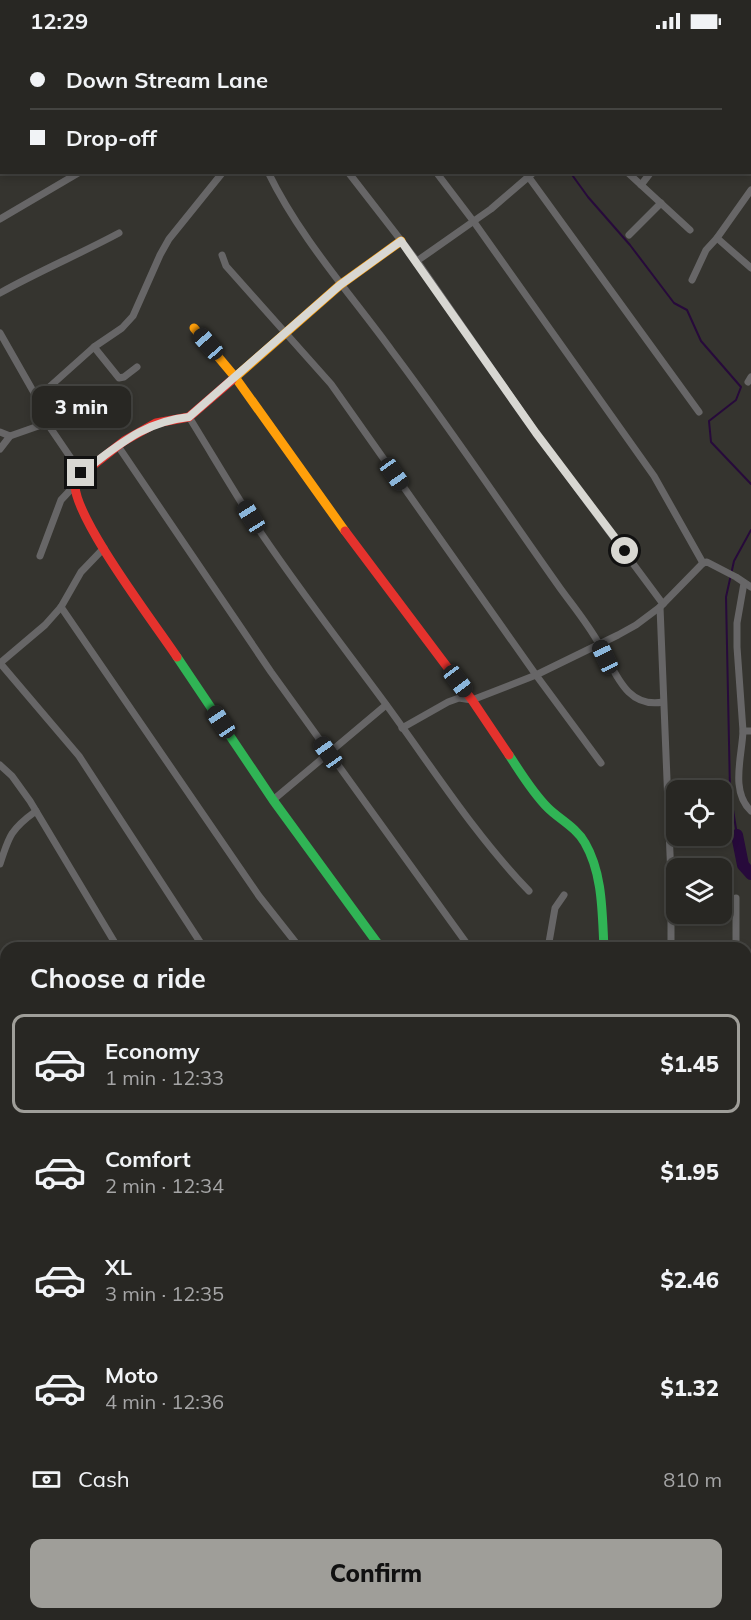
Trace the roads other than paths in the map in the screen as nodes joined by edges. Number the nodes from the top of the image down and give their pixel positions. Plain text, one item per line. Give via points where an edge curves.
1 (77, 174) edge
2 (221, 174) edge
3 (269, 174) edge
4 (350, 174) edge
5 (438, 174) edge
6 (529, 174) edge
7 (629, 174) edge
8 (649, 174) edge
9 (641, 185) junction
10 (751, 190) edge
11 (661, 204) junction
12 (0, 219) edge
13 (474, 222) junction
14 (690, 230) dead end
15 (119, 233) dead end
16 (629, 235) dead end
17 (717, 238) junction
18 (401, 241) junction
19 (222, 255) dead end
20 (417, 261) junction
21 (751, 268) edge
22 (692, 279) dead end
23 (340, 285) junction
24 (0, 293) edge
25 (194, 328) dead end
26 (285, 331) junction
27 (0, 333) edge
28 (94, 347) junction
29 (137, 368) dead end
30 (235, 377) junction
31 (37, 398) junction
32 (699, 412) dead end
33 (189, 417) junction
34 (47, 423) junction
35 (0, 432) edge
36 (10, 436) junction
37 (118, 446) junction
38 (0, 449) edge
39 (81, 473) junction
40 (75, 485) junction
41 (104, 548) junction
42 (40, 555) dead end
43 (703, 563) junction
44 (748, 585) edge
45 (662, 605) junction
46 (61, 607) junction
47 (600, 644) junction
48 (0, 663) edge
49 (536, 675) junction
50 (472, 700) junction
51 (663, 702) junction
52 (386, 705) junction
53 (402, 728) junction
54 (747, 731) edge
55 (328, 753) junction
56 (601, 763) dead end
57 (0, 765) edge
58 (273, 800) junction
59 (36, 811) junction
60 (751, 811) edge
61 (0, 864) edge
62 (529, 891) dead end
63 (564, 895) dead end
64 (736, 898) dead end
65 (113, 942) edge
66 (200, 942) edge
67 (295, 942) edge
68 (377, 942) edge
69 (466, 942) edge
70 (549, 942) edge
71 (604, 942) edge
72 (671, 942) edge
73 (736, 942) edge

1 - 12 street
2 - 28 street via 169,239 133,316 123,328
3 - 23 street via 281,200
4 - 18 street
5 - 13 street
6 - 13 street
6 - 32 street
7 - 9 street
8 - 9 street
9 - 11 street
10 - 17 street
11 - 14 street
11 - 16 street
13 - 20 street
13 - 43 street via 654,476
15 - 24 street
17 - 21 street
17 - 22 street via 706,250
18 - 20 street
18 - 23 street
19 - 26 street via 226,266
20 - 45 street
23 - 26 street
23 - 47 street via 408,373
25 - 30 street
26 - 30 street
26 - 49 street via 331,384
27 - 31 street
28 - 29 street via 119,378
28 - 31 street
30 - 33 street
30 - 50 street
31 - 34 street
33 - 37 street via 158,422
33 - 52 street via 257,526
34 - 36 street
34 - 39 street
35 - 36 street
36 - 38 street
37 - 39 street
37 - 55 street
39 - 40 street
40 - 41 street via 81,508
40 - 42 street via 61,500
41 - 46 street via 81,572
41 - 58 street
43 - 44 street
43 - 45 street
44 - 54 street via 737,623
45 - 47 street via 636,625
45 - 51 street
46 - 48 street via 34,637
46 - 67 street via 259,896
47 - 49 street
47 - 51 street via 621,683 634,697 643,703
48 - 66 street via 79,756
49 - 50 street
49 - 56 street
50 - 53 street via 459,698 448,702
50 - 71 street via 530,787 585,843 598,879
51 - 72 street
52 - 53 street
52 - 55 street
53 - 62 street via 499,860
54 - 60 street via 739,788 743,803
55 - 58 street
55 - 69 street
57 - 59 street
58 - 68 street
59 - 61 street via 12,831
59 - 65 street
63 - 70 street via 555,908
64 - 73 street

